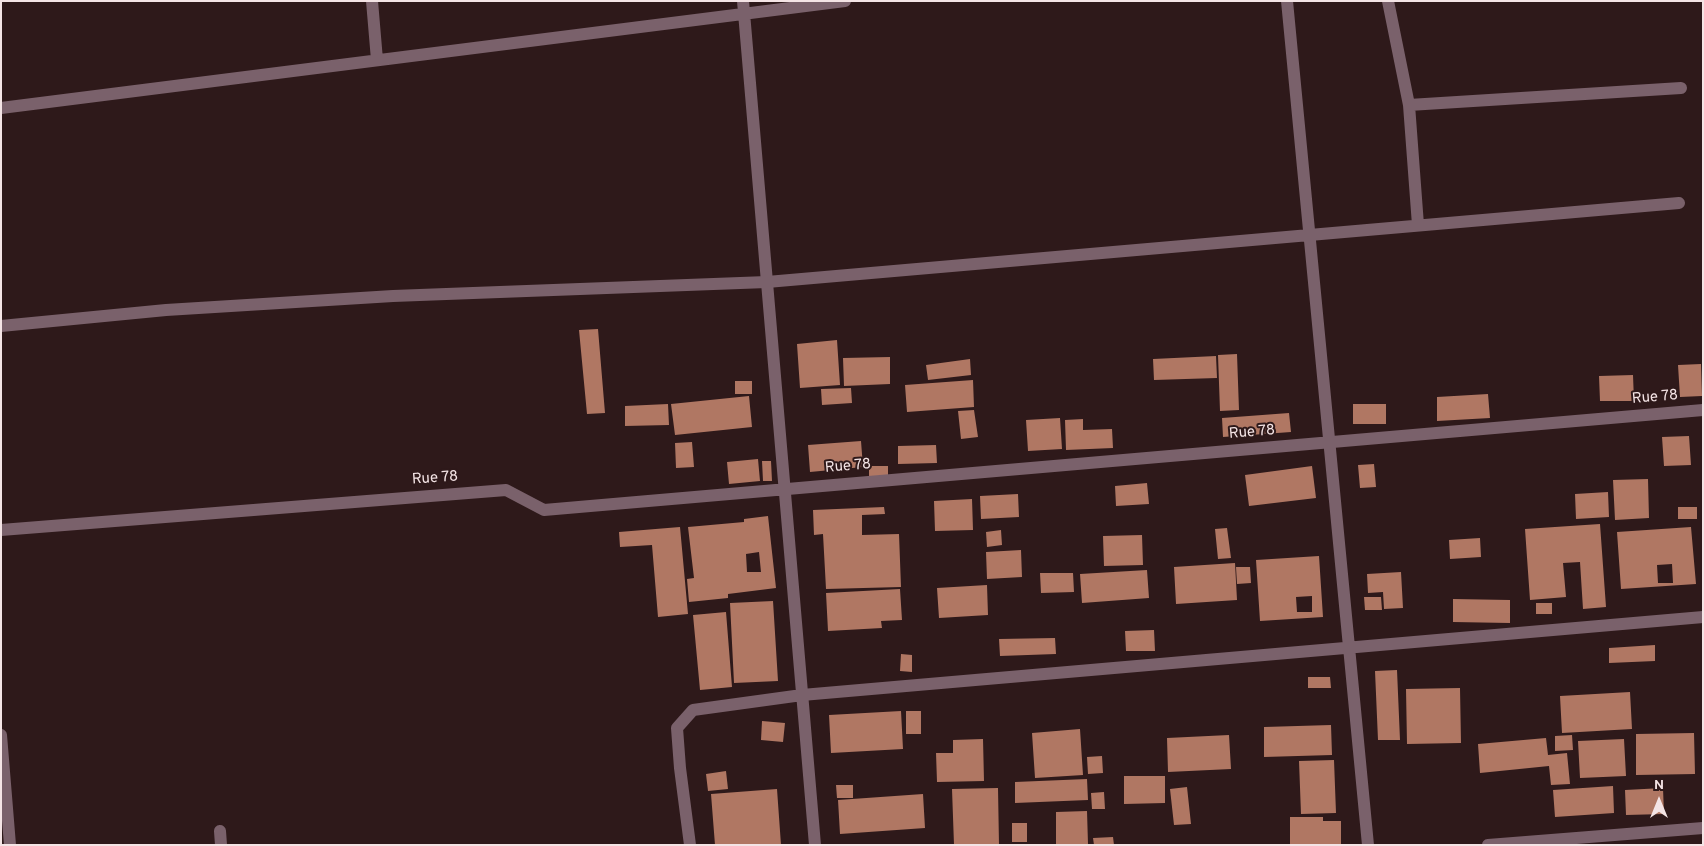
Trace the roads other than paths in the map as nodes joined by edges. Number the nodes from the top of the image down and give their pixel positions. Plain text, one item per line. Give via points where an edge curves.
1 (372, 1) edge
2 (845, 1) edge
3 (1287, 1) edge
4 (1388, 1) edge
5 (744, 8) edge
6 (376, 60) junction
7 (1680, 88) dead end
8 (1409, 105) junction
9 (1, 108) edge
10 (1679, 203) dead end
11 (1418, 225) junction
12 (1309, 235) junction
13 (767, 282) junction
14 (1, 326) edge
15 (1703, 410) edge
16 (1329, 442) junction
17 (785, 489) junction
18 (1, 530) edge
19 (1703, 617) edge
20 (1349, 648) junction
21 (802, 695) junction
22 (1, 735) edge
23 (1703, 828) edge
24 (220, 831) dead end
25 (10, 845) edge
26 (221, 845) edge
27 (690, 845) edge
28 (815, 845) edge
29 (1368, 845) edge
30 (1488, 845) edge

1 - 6 street
2 - 5 street
3 - 12 street
4 - 8 street
5 - 6 street
5 - 13 street
6 - 9 street
7 - 8 street
8 - 11 street
10 - 11 street
11 - 12 street
12 - 13 street
12 - 16 street
13 - 14 street via 393,296 166,310
13 - 17 street
15 - 16 street, Rue 78
16 - 17 street, Rue 78
16 - 20 street
17 - 18 street, Rue 78 via 544,510 506,490
17 - 21 street
19 - 20 street
20 - 21 street
20 - 29 street
21 - 27 street via 693,710 677,728
21 - 28 street
22 - 25 street
23 - 30 street
24 - 26 street

